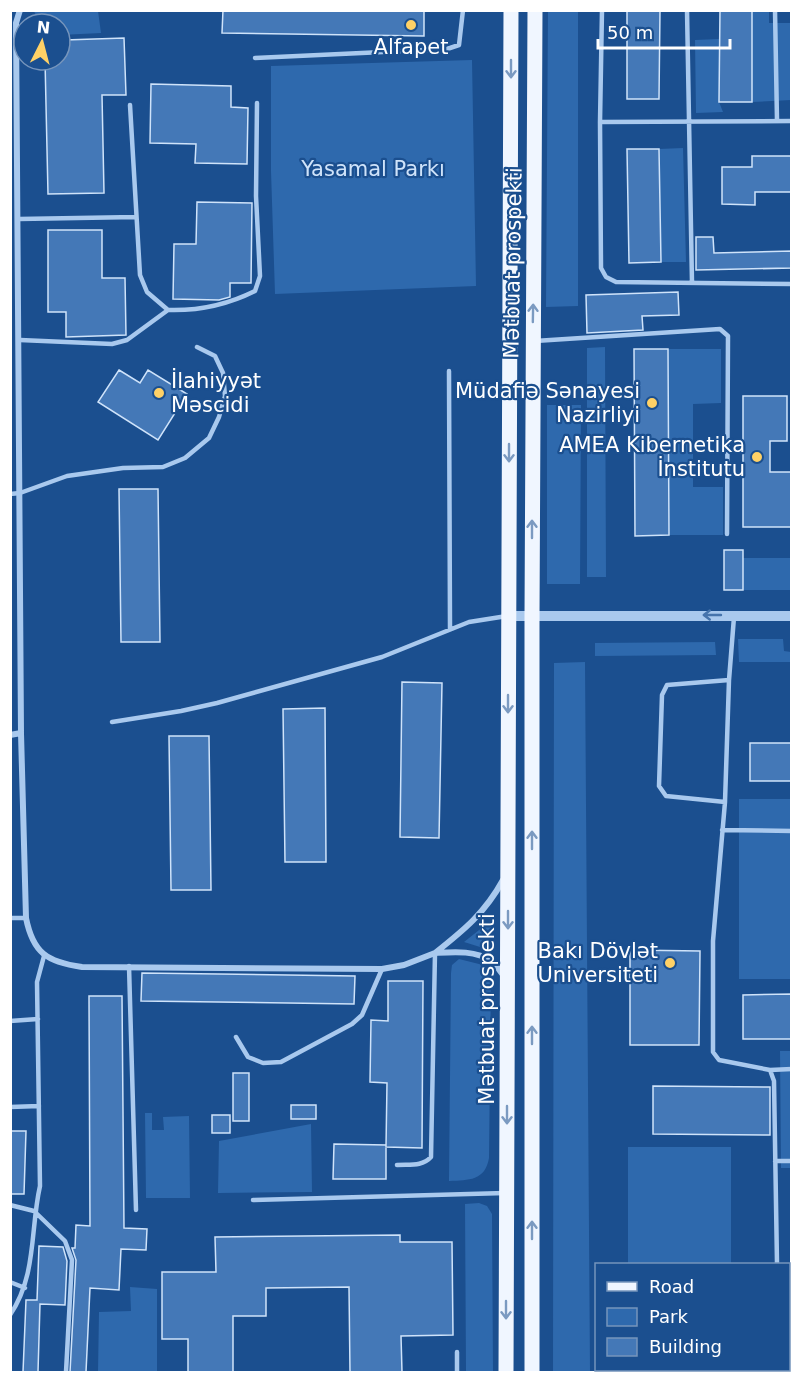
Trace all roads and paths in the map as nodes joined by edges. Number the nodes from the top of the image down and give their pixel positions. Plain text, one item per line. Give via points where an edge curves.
1 (463, 10) edge
2 (511, 10) edge
3 (535, 10) edge
4 (602, 10) edge
5 (687, 10) edge
6 (775, 10) edge
7 (255, 58) dead end
8 (15, 72) edge
9 (256, 103) dead end
10 (130, 105) dead end
11 (689, 121) junction
12 (777, 121) junction
13 (792, 121) edge
14 (600, 122) junction
15 (136, 217) junction
16 (19, 219) junction
17 (692, 283) junction
18 (792, 284) edge
19 (168, 310) junction
20 (20, 340) junction
21 (533, 342) junction
22 (197, 347) dead end
23 (449, 371) dead end
24 (20, 493) junction
25 (10, 494) edge
26 (727, 534) dead end
27 (734, 615) junction
28 (509, 616) junction
29 (532, 616) junction
30 (792, 616) edge
31 (450, 629) junction
32 (729, 680) junction
33 (112, 722) dead end
34 (21, 733) junction
35 (10, 735) edge
36 (724, 802) junction
37 (722, 830) junction
38 (792, 831) edge
39 (508, 871) junction
40 (10, 918) edge
41 (26, 918) junction
42 (435, 953) junction
43 (44, 956) junction
44 (129, 966) junction
45 (382, 969) junction
46 (508, 980) junction
47 (38, 1019) junction
48 (10, 1021) edge
49 (236, 1037) dead end
50 (792, 1069) edge
51 (770, 1070) junction
52 (39, 1106) junction
53 (10, 1107) edge
54 (775, 1161) junction
55 (792, 1161) edge
56 (397, 1165) dead end
57 (507, 1193) junction
58 (253, 1200) dead end
59 (10, 1204) edge
60 (136, 1210) dead end
61 (34, 1211) junction
62 (777, 1263) edge
63 (10, 1282) edge
64 (25, 1288) junction
65 (10, 1315) edge
66 (458, 1352) dead end
67 (66, 1372) edge
68 (457, 1372) edge
69 (506, 1372) edge
70 (532, 1372) edge

1 - 7 lane via 459,45 447,49
2 -> 28 main road, Mətbuat prospekti
21 -> 3 main road, Mətbuat prospekti
4 - 14 lane
5 - 11 lane
6 - 12 lane
8 - 16 street
9 - 19 lane via 260,276 255,291 236,301 194,311
10 - 15 lane
11 - 12 lane
11 - 14 lane
11 - 17 lane
12 - 13 lane
14 - 17 lane via 601,268 606,277 616,282
15 - 16 lane
15 - 19 lane via 140,275 147,292
16 - 20 street
17 - 18 lane
19 - 20 lane via 127,340 112,344
20 - 24 street
21 - 26 lane via 720,329 728,336
29 -> 21 main road, Mətbuat prospekti
22 - 24 lane via 215,356 223,373 225,396 209,438 185,458 162,467 67,476
23 - 31 lane
24 - 25 lane
24 - 34 street
27 -> 29 street
27 - 30 street
27 - 32 lane
28 - 29 street
28 - 31 lane via 489,617
28 -> 39 main road, Mətbuat prospekti
70 -> 29 main road, Mətbuat prospekti
31 - 33 lane via 382,657 181,711
32 - 36 lane
32 - 36 lane via 667,685 662,695 659,786 666,796
34 - 35 street
34 - 41 street
36 - 37 lane
37 - 38 lane
37 - 51 lane via 713,940 713,1052 719,1060
39 - 42 street via 485,909
39 -> 46 main road, Mətbuat prospekti
40 - 41 lane
41 - 43 street via 33,943
42 - 45 street
42 - 46 street via 480,956 492,962
42 - 56 lane via 431,1157 421,1164
43 - 44 street via 81,967
43 - 47 lane via 37,982
44 - 45 street
44 - 60 lane
45 - 49 lane via 362,1015 281,1062 263,1063 248,1057
46 -> 57 main road, Mətbuat prospekti
47 - 48 lane
47 - 52 lane
50 - 51 lane
51 - 54 lane via 774,1081
52 - 53 lane
52 - 61 lane via 40,1186
54 - 55 lane
54 - 62 lane
57 - 58 lane
57 -> 69 main road, Mətbuat prospekti
59 - 61 lane
61 - 64 lane via 34,1245
61 - 67 lane via 65,1240 72,1260
63 - 64 lane
64 - 65 lane
66 - 68 lane

